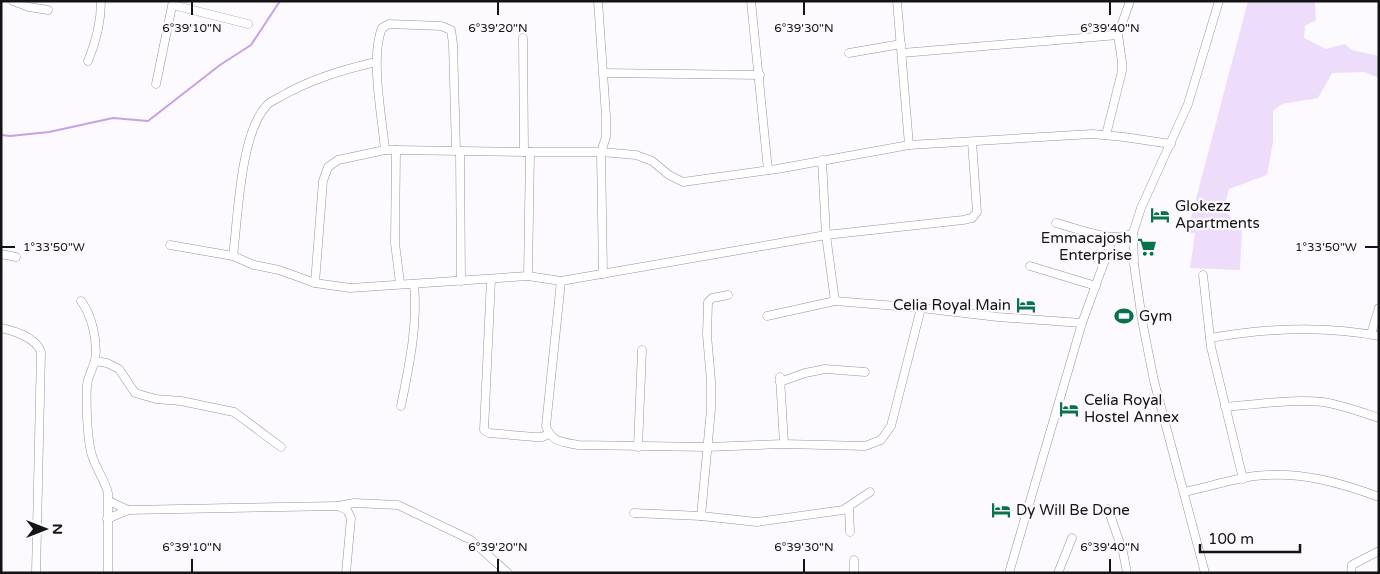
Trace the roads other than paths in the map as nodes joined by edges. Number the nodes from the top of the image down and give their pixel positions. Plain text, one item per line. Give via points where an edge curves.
1 (13, 1) edge
2 (101, 1) edge
3 (598, 1) edge
4 (751, 1) edge
5 (897, 1) edge
6 (1130, 1) edge
7 (1220, 1) edge
8 (173, 3) edge
9 (48, 10) dead end
10 (248, 24) dead end
11 (1118, 35) junction
12 (523, 38) dead end
13 (901, 44) junction
14 (849, 53) dead end
15 (902, 53) junction
16 (88, 61) dead end
17 (376, 62) junction
18 (604, 73) junction
19 (760, 75) junction
20 (156, 84) dead end
21 (1106, 135) junction
22 (972, 142) junction
23 (1171, 144) junction
24 (909, 145) junction
25 (385, 150) junction
26 (396, 150) junction
27 (458, 151) junction
28 (527, 152) junction
29 (601, 152) junction
30 (822, 160) junction
31 (768, 170) junction
32 (1056, 223) dead end
33 (1133, 233) junction
34 (826, 235) junction
35 (1113, 238) junction
36 (170, 245) dead end
37 (1, 254) edge
38 (233, 256) junction
39 (16, 257) dead end
40 (1030, 266) dead end
41 (603, 274) junction
42 (528, 276) junction
43 (1203, 276) dead end
44 (491, 279) junction
45 (461, 281) junction
46 (561, 281) junction
47 (315, 283) junction
48 (400, 283) junction
49 (414, 284) junction
50 (1096, 286) junction
51 (728, 295) dead end
52 (81, 301) dead end
53 (835, 301) junction
54 (921, 308) junction
55 (1379, 308) edge
56 (767, 316) dead end
57 (1082, 322) junction
58 (1, 328) edge
59 (1375, 335) edge
60 (1210, 338) junction
61 (642, 350) dead end
62 (94, 361) junction
63 (865, 372) dead end
64 (402, 406) dead end
65 (1225, 407) junction
66 (1379, 418) edge
67 (549, 434) junction
68 (784, 444) junction
69 (638, 447) junction
70 (708, 447) junction
71 (281, 448) dead end
72 (1243, 479) junction
73 (870, 492) dead end
74 (1184, 492) junction
75 (1379, 497) edge
76 (108, 501) junction
77 (338, 506) junction
78 (849, 508) junction
79 (1108, 509) dead end
80 (128, 510) junction
81 (634, 513) dead end
82 (701, 516) junction
83 (107, 519) junction
84 (850, 532) dead end
85 (1072, 538) dead end
86 (1379, 551) edge
87 (854, 560) dead end
88 (36, 573) edge
89 (108, 573) edge
90 (346, 573) edge
91 (508, 573) edge
92 (854, 573) edge
93 (1009, 573) edge
94 (1058, 573) edge
95 (1127, 573) edge
96 (1205, 573) edge
97 (1351, 573) edge

1 - 9 street
2 - 16 street via 96,44
3 - 18 street
4 - 19 street
5 - 13 street
6 - 11 street
7 - 23 street via 1188,104
8 - 10 street
8 - 20 street
11 - 15 street
11 - 21 street via 1122,72
12 - 28 street
13 - 14 street
13 - 15 street
15 - 24 street
17 - 25 street
17 - 27 street via 378,38 382,28 390,24 441,26 450,30
17 - 38 street via 355,66 292,90 267,105 249,140
18 - 19 street
18 - 29 street via 606,137
19 - 31 street
21 - 22 street
21 - 23 street
22 - 24 street
22 - 34 street via 976,212 972,218
23 - 33 street
24 - 30 street
25 - 26 street
25 - 47 street via 338,160 328,167
26 - 27 street
26 - 48 street via 395,243
27 - 28 street
27 - 45 street
28 - 29 street
28 - 42 street
29 - 31 street via 636,155 652,161 682,182
29 - 41 street
30 - 31 street
30 - 34 street
32 - 35 street
33 - 35 street
33 - 74 street via 1134,264 1154,381
34 - 41 street
34 - 53 street
35 - 50 street
36 - 38 street
37 - 39 street
38 - 47 street
40 - 50 street
41 - 46 street
42 - 44 street
42 - 46 street
43 - 60 street
44 - 45 street
44 - 67 street via 484,430 535,437
45 - 49 street
46 - 67 street via 546,426
47 - 48 street via 350,288
48 - 49 street
49 - 64 street via 416,306 412,351
50 - 57 street
51 - 70 street via 708,302 711,409
52 - 62 street via 91,320
53 - 54 street
53 - 56 street
54 - 57 street
54 - 68 street via 892,426 880,440 865,446
55 - 59 street
57 - 93 street
58 - 88 street via 36,343 41,352
59 - 60 street via 1297,328
60 - 65 street
61 - 69 street
62 - 71 street via 119,369 135,393 234,412
62 - 76 street via 87,384 90,448 96,468 106,484
63 - 68 street via 825,369 780,379
65 - 66 street via 1322,402
65 - 72 street
67 - 69 street via 557,440 578,445
68 - 70 street
69 - 70 street
70 - 82 street
72 - 74 street
72 - 75 street via 1314,477
73 - 78 street
74 - 96 street
76 - 80 street
76 - 83 street
77 - 80 street
77 - 90 street via 347,510 351,518
77 - 91 street via 354,502 398,505 471,540
78 - 82 street via 757,522
78 - 84 street
79 - 95 street
80 - 83 street
81 - 82 street
83 - 89 street
85 - 94 street
86 - 97 street via 1352,566
87 - 92 street

